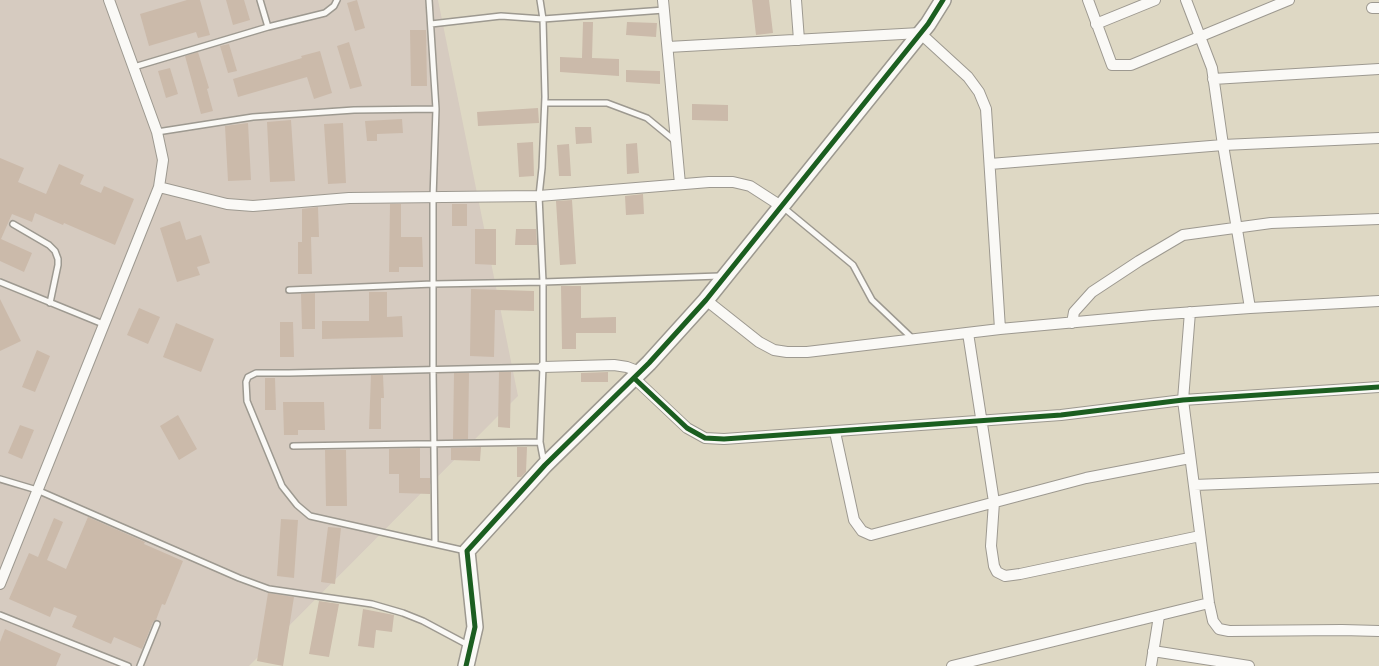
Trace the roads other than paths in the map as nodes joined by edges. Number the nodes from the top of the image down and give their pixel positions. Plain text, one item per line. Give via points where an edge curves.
1 (109, 0) edge
2 (260, 0) edge
3 (337, 0) edge
4 (429, 0) edge
5 (540, 0) edge
6 (796, 0) edge
7 (943, 0) edge
8 (1088, 0) edge
9 (1155, 0) edge
10 (1186, 0) edge
11 (1289, 0) edge
12 (1272, 3) edge
13 (664, 5) edge
14 (543, 19) junction
15 (431, 24) junction
16 (1096, 24) junction
17 (268, 27) junction
18 (920, 33) junction
19 (1200, 37) junction
20 (799, 40) junction
21 (668, 47) junction
22 (134, 67) junction
23 (1379, 69) edge
24 (1213, 79) junction
25 (544, 103) junction
26 (436, 109) junction
27 (157, 132) junction
28 (1379, 138) edge
29 (676, 141) junction
30 (1223, 146) junction
31 (990, 164) junction
32 (680, 184) junction
33 (159, 186) junction
34 (539, 196) junction
35 (433, 198) junction
36 (781, 206) junction
37 (1379, 219) edge
38 (13, 224) dead end
39 (1236, 228) junction
40 (725, 276) junction
41 (0, 282) edge
42 (543, 282) junction
43 (433, 284) junction
44 (289, 290) dead end
45 (706, 300) junction
46 (1379, 301) edge
47 (50, 302) junction
48 (1250, 308) junction
49 (1190, 312) junction
50 (1072, 323) junction
51 (103, 324) junction
52 (1000, 330) junction
53 (968, 333) junction
54 (913, 339) junction
55 (543, 367) junction
56 (432, 369) junction
57 (637, 375) junction
58 (1379, 387) edge
59 (1183, 400) junction
60 (982, 421) junction
61 (834, 432) junction
62 (434, 442) junction
63 (540, 442) junction
64 (293, 446) dead end
65 (1190, 458) junction
66 (545, 465) junction
67 (1379, 478) edge
68 (0, 479) edge
69 (1194, 485) junction
70 (37, 490) junction
71 (994, 502) junction
72 (1200, 536) junction
73 (435, 543) junction
74 (467, 551) junction
75 (0, 584) edge
76 (1209, 602) junction
77 (0, 615) edge
78 (1159, 616) junction
79 (157, 624) dead end
80 (1379, 631) edge
81 (470, 646) junction
82 (1153, 651) junction
83 (128, 666) edge
84 (140, 666) edge
85 (466, 666) edge
86 (952, 666) edge
87 (1151, 666) edge
88 (1250, 666) edge

1 - 22 street
2 - 17 lane
3 - 17 lane via 325,13
4 - 15 lane
5 - 14 lane
6 - 20 street
7 - 18 street
8 - 16 street
9 - 16 street
10 - 19 street
11 - 12 street
12 - 19 street
13 - 14 lane
13 - 21 street
14 - 15 lane via 501,16
14 - 25 lane
15 - 26 lane
16 - 19 street via 1112,65 1131,65
17 - 22 lane
18 - 20 street
18 - 31 street via 968,77 979,92 986,109
18 - 36 street
19 - 24 street
20 - 21 street
21 - 29 street
22 - 27 street
23 - 24 street
24 - 30 street
25 - 29 lane via 607,102 647,118
25 - 34 lane
26 - 27 lane via 253,116
26 - 35 lane
27 - 33 street via 163,160
28 - 30 street
29 - 32 street
30 - 31 street
30 - 39 street
31 - 52 street
32 - 34 street
32 - 36 street via 733,182 750,186
33 - 35 street via 227,204 253,206 349,198
33 - 51 street
34 - 35 street
34 - 42 lane
35 - 43 lane
36 - 40 street
36 - 54 lane via 853,265 872,300
37 - 39 street via 1271,223
38 - 47 lane via 55,251 58,265
39 - 48 street
39 - 50 street via 1183,235 1176,239 1092,292 1074,312
40 - 42 lane
40 - 45 street
41 - 47 lane
42 - 43 lane
42 - 55 lane
43 - 44 lane
43 - 56 lane
45 - 54 street via 774,350 807,352
45 - 57 street
46 - 48 street
47 - 51 lane
48 - 49 street
49 - 50 street
49 - 59 street
50 - 52 street
51 - 70 street
52 - 53 street
53 - 54 street
53 - 60 street
55 - 56 lane
55 - 57 street via 614,364 627,367
55 - 63 lane
56 - 62 lane
56 - 73 lane via 256,373 246,382 247,401 282,486 297,505 310,516
57 - 61 street via 687,428 705,438 724,440
57 - 66 street
58 - 59 street
59 - 60 street
59 - 65 street
60 - 61 street
60 - 71 street
61 - 71 street via 854,520 862,531 871,535
62 - 63 lane
62 - 64 lane
62 - 73 lane
63 - 66 lane
65 - 69 street
65 - 71 street via 1086,478
66 - 74 street
67 - 69 street
68 - 70 lane
69 - 72 street
70 - 75 street
70 - 81 lane via 269,589 372,604 423,621
71 - 72 street via 991,546 994,566 1005,576
72 - 76 street
73 - 74 lane
74 - 81 street via 475,627
76 - 78 street
76 - 80 street via 1213,621 1219,629 1229,631
77 - 83 lane
78 - 82 street
78 - 86 street
79 - 84 lane
81 - 85 street
82 - 87 street
82 - 88 street

